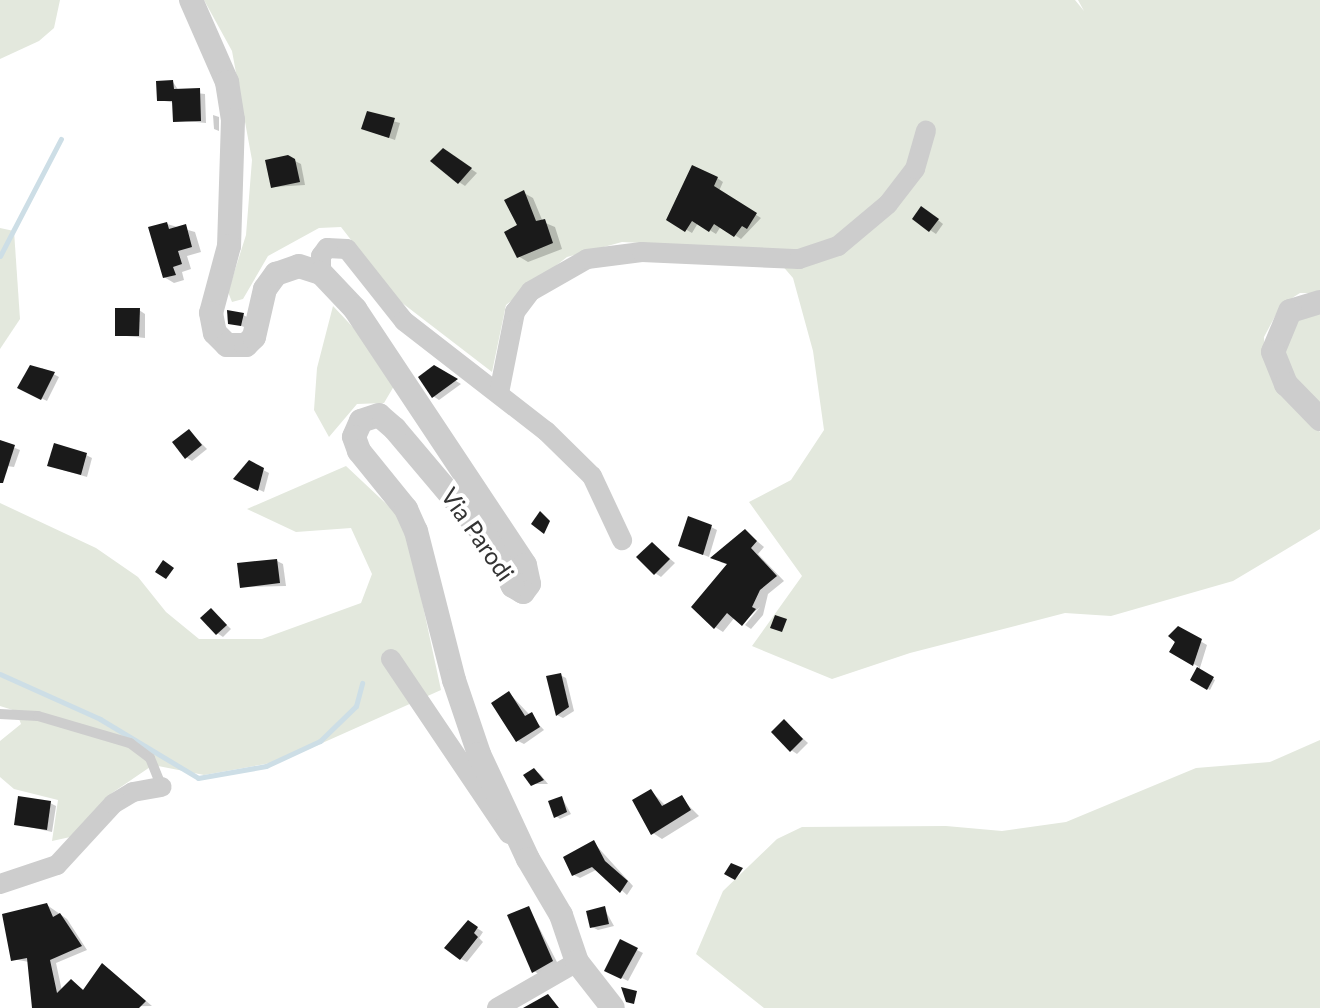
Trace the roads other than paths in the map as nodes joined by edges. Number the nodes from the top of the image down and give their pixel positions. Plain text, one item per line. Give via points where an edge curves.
1 (191, 0) edge
2 (926, 131) dead end
3 (321, 273) junction
4 (1320, 302) edge
5 (499, 393) junction
6 (1320, 419) edge
7 (622, 540) dead end
8 (391, 659) dead end
9 (0, 714) edge
10 (162, 787) joint
11 (528, 859) junction
12 (0, 884) edge
13 (577, 962) junction
14 (497, 1008) edge
15 (613, 1008) edge

1 - 3 street via 227,82 233,120 229,246 211,313 215,333 227,345 246,345 254,337 265,289 276,274 299,266
2 - 5 street via 915,169 888,204 838,246 799,259 642,252 587,259 531,291 515,312
3 - 5 street via 327,248 347,249 404,321
3 - 11 street, Via Parodi via 355,309 528,570 523,592 513,586 487,538 403,437 379,415 361,421 355,443 412,519 467,717
4 - 6 street via 1290,311 1273,352 1286,384
5 - 7 street via 592,476
8 - 11 street
9 - 10 lane via 38,716 130,743 150,758
10 - 12 street via 133,792 113,804 57,865
11 - 13 street, Via Parodi via 561,915
13 - 14 street
13 - 15 street, Via Parodi

